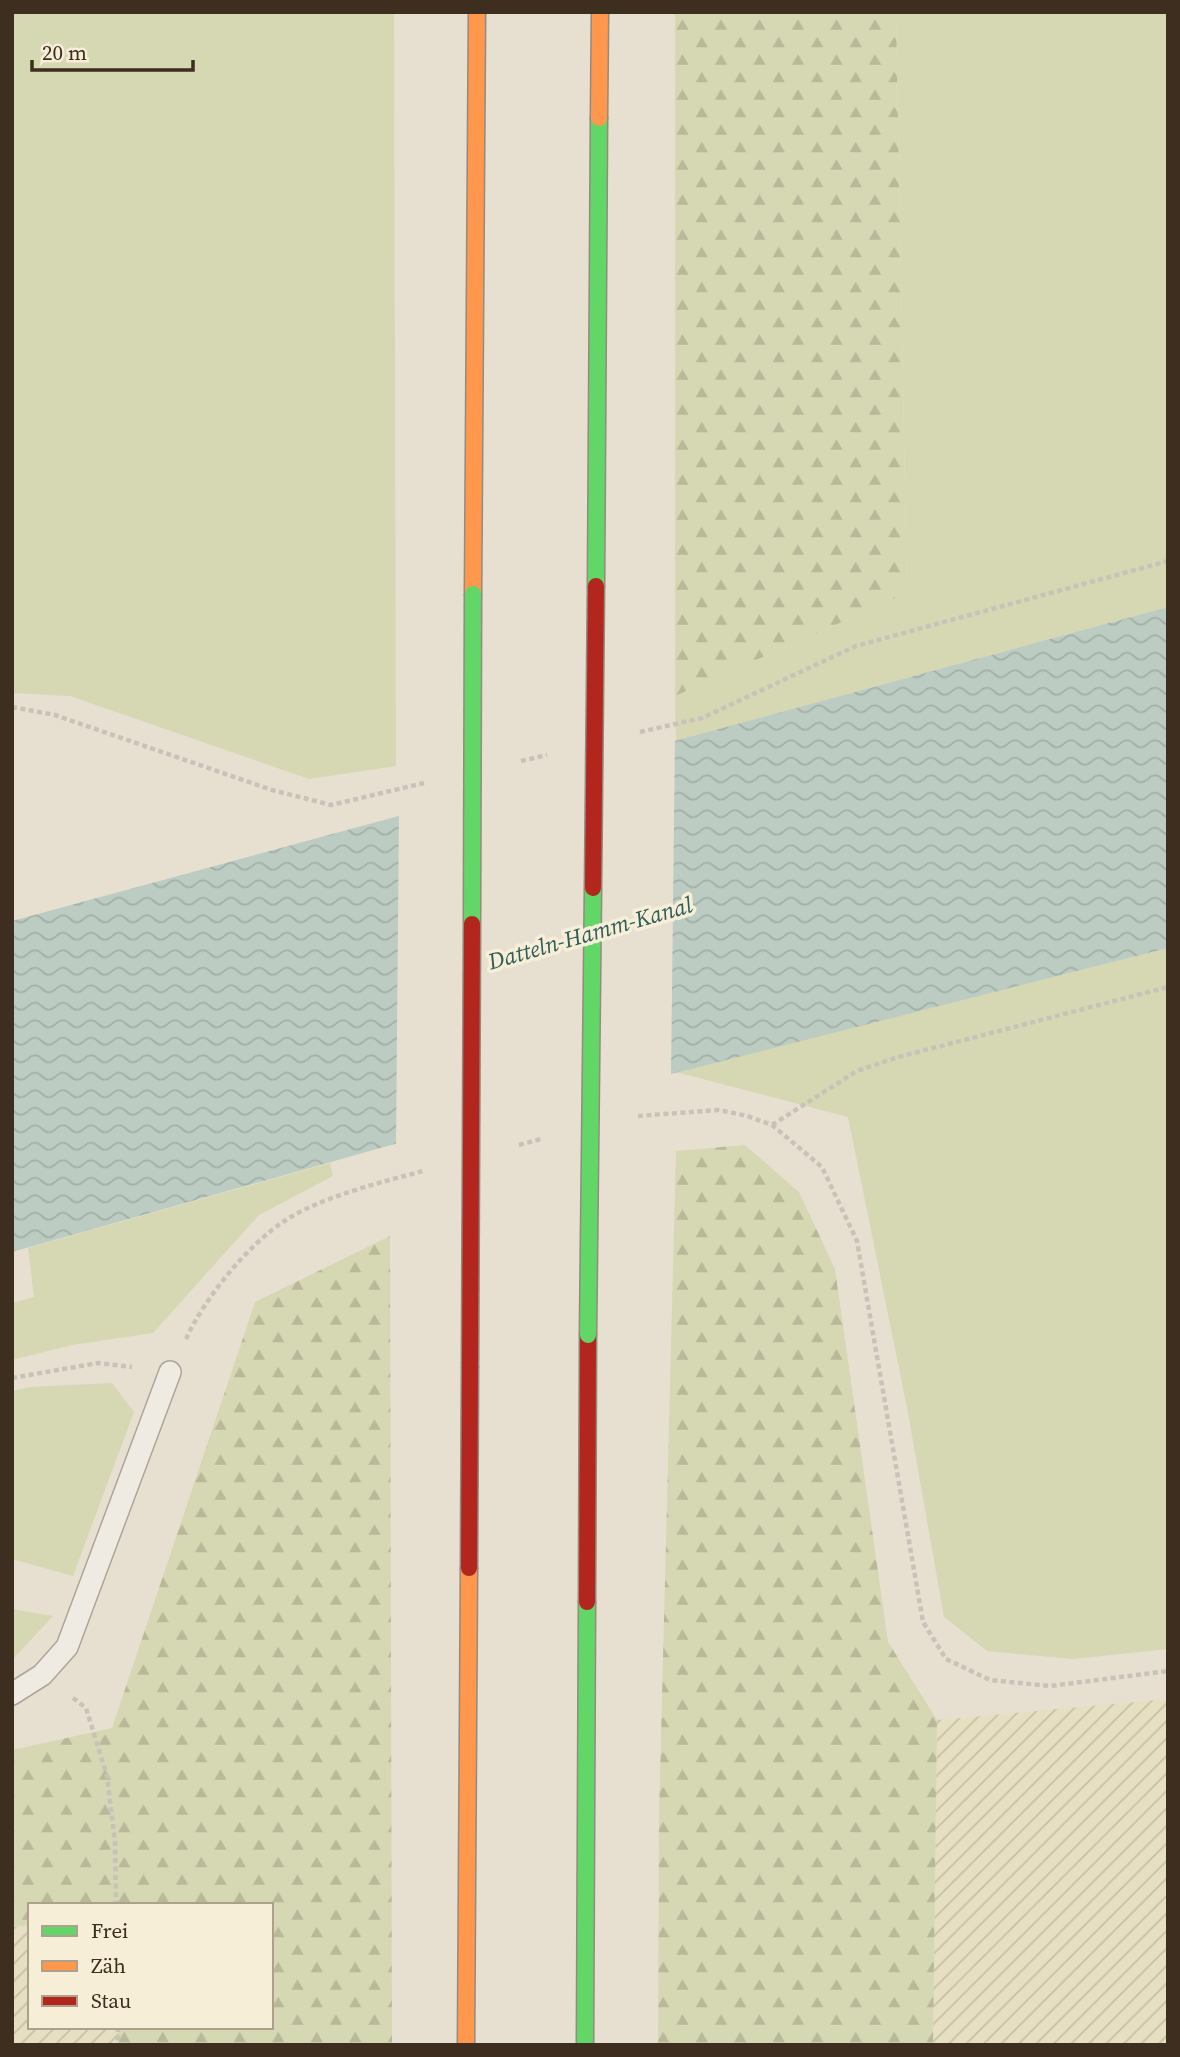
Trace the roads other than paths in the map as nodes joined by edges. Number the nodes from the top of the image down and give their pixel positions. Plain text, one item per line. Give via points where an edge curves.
1 (477, 12) edge
2 (600, 12) edge
3 (170, 1372) road end
4 (12, 1694) edge
5 (466, 2045) edge
6 (585, 2045) edge

1 - 5 highway, bridge
2 - 6 highway, bridge
3 - 4 lane via 67,1647 42,1675

